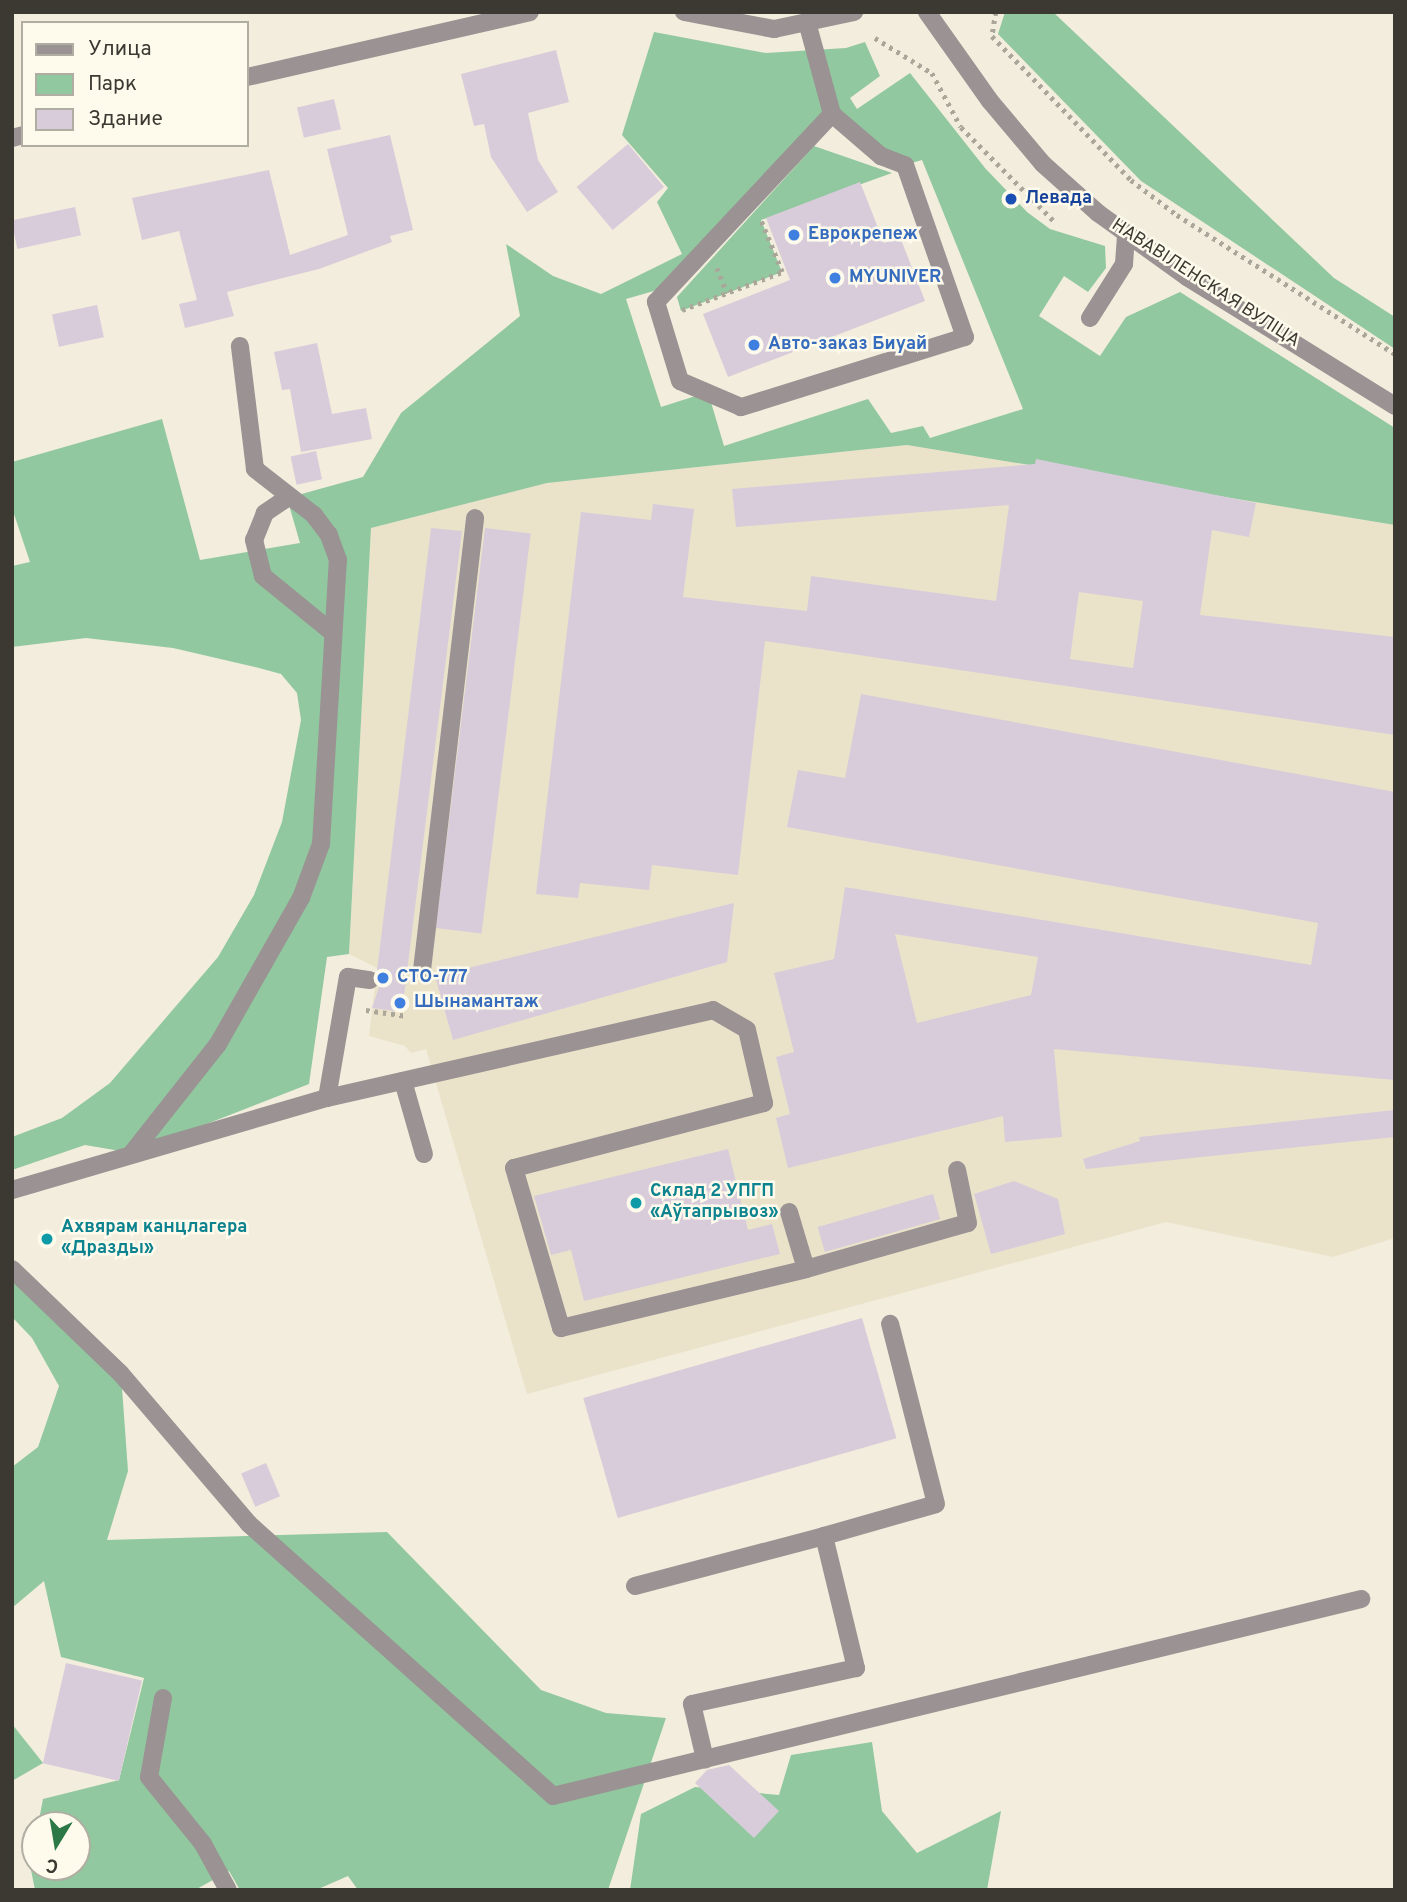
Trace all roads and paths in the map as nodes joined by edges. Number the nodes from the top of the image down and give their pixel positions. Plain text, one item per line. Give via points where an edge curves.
1 (530, 12) edge
2 (684, 12) edge
3 (854, 12) edge
4 (927, 12) edge
5 (996, 12) edge
6 (807, 22) junction
7 (875, 38) dead end
8 (248, 77) edge
9 (832, 114) junction
10 (756, 210) dead end
11 (1055, 222) dead end
12 (1126, 233) junction
13 (713, 257) dead end
14 (727, 293) junction
15 (679, 304) dead end
16 (681, 311) junction
17 (1090, 318) dead end
18 (685, 322) dead end
19 (240, 346) dead end
20 (1395, 354) edge
21 (1395, 406) edge
22 (287, 498) junction
23 (475, 518) dead end
24 (333, 633) junction
25 (422, 970) dead end
26 (370, 980) dead end
27 (342, 1007) junction
28 (407, 1016) dead end
29 (402, 1081) junction
30 (327, 1098) junction
31 (132, 1153) junction
32 (424, 1154) dead end
33 (957, 1170) dead end
34 (12, 1190) edge
35 (789, 1212) dead end
36 (12, 1269) edge
37 (806, 1269) junction
38 (890, 1324) dead end
39 (824, 1536) junction
40 (635, 1586) dead end
41 (1361, 1600) dead end
42 (163, 1698) dead end
43 (705, 1759) junction
44 (228, 1890) edge

1 - 8 street
2 - 6 street via 774,29
3 - 6 street
4 - 12 street, НАВАВІЛЕНСКАЯ ВУЛІЦА via 990,101 1043,164
5 - 20 path via 992,36 1131,180 1177,215
6 - 9 street
7 - 11 path via 932,73 961,127
9 - 9 street via 881,156 905,165 965,337 741,407 680,381 656,302
10 - 14 path via 782,272
12 - 17 street via 1124,264
12 - 21 street, НАВАВІЛЕНСКАЯ ВУЛІЦА via 1187,277
13 - 14 path
14 - 16 path
15 - 16 path
16 - 18 path
19 - 22 street via 255,469
22 - 24 street via 314,515 329,535 338,561
22 - 24 street via 265,513 254,540 263,576
23 - 25 street
24 - 31 street via 321,844 301,898 218,1044
26 - 27 street via 348,977
27 - 28 path
27 - 30 street
29 - 30 street
29 - 32 street
29 - 37 street via 713,1010 747,1030 764,1103 514,1168 561,1328
30 - 31 street
31 - 34 street
33 - 37 street via 968,1223
35 - 37 street
36 - 43 street via 121,1374 249,1524 553,1796
38 - 39 street via 936,1504
39 - 40 street
39 - 43 street via 856,1668 692,1704
41 - 43 street
42 - 44 street via 149,1777 203,1844

